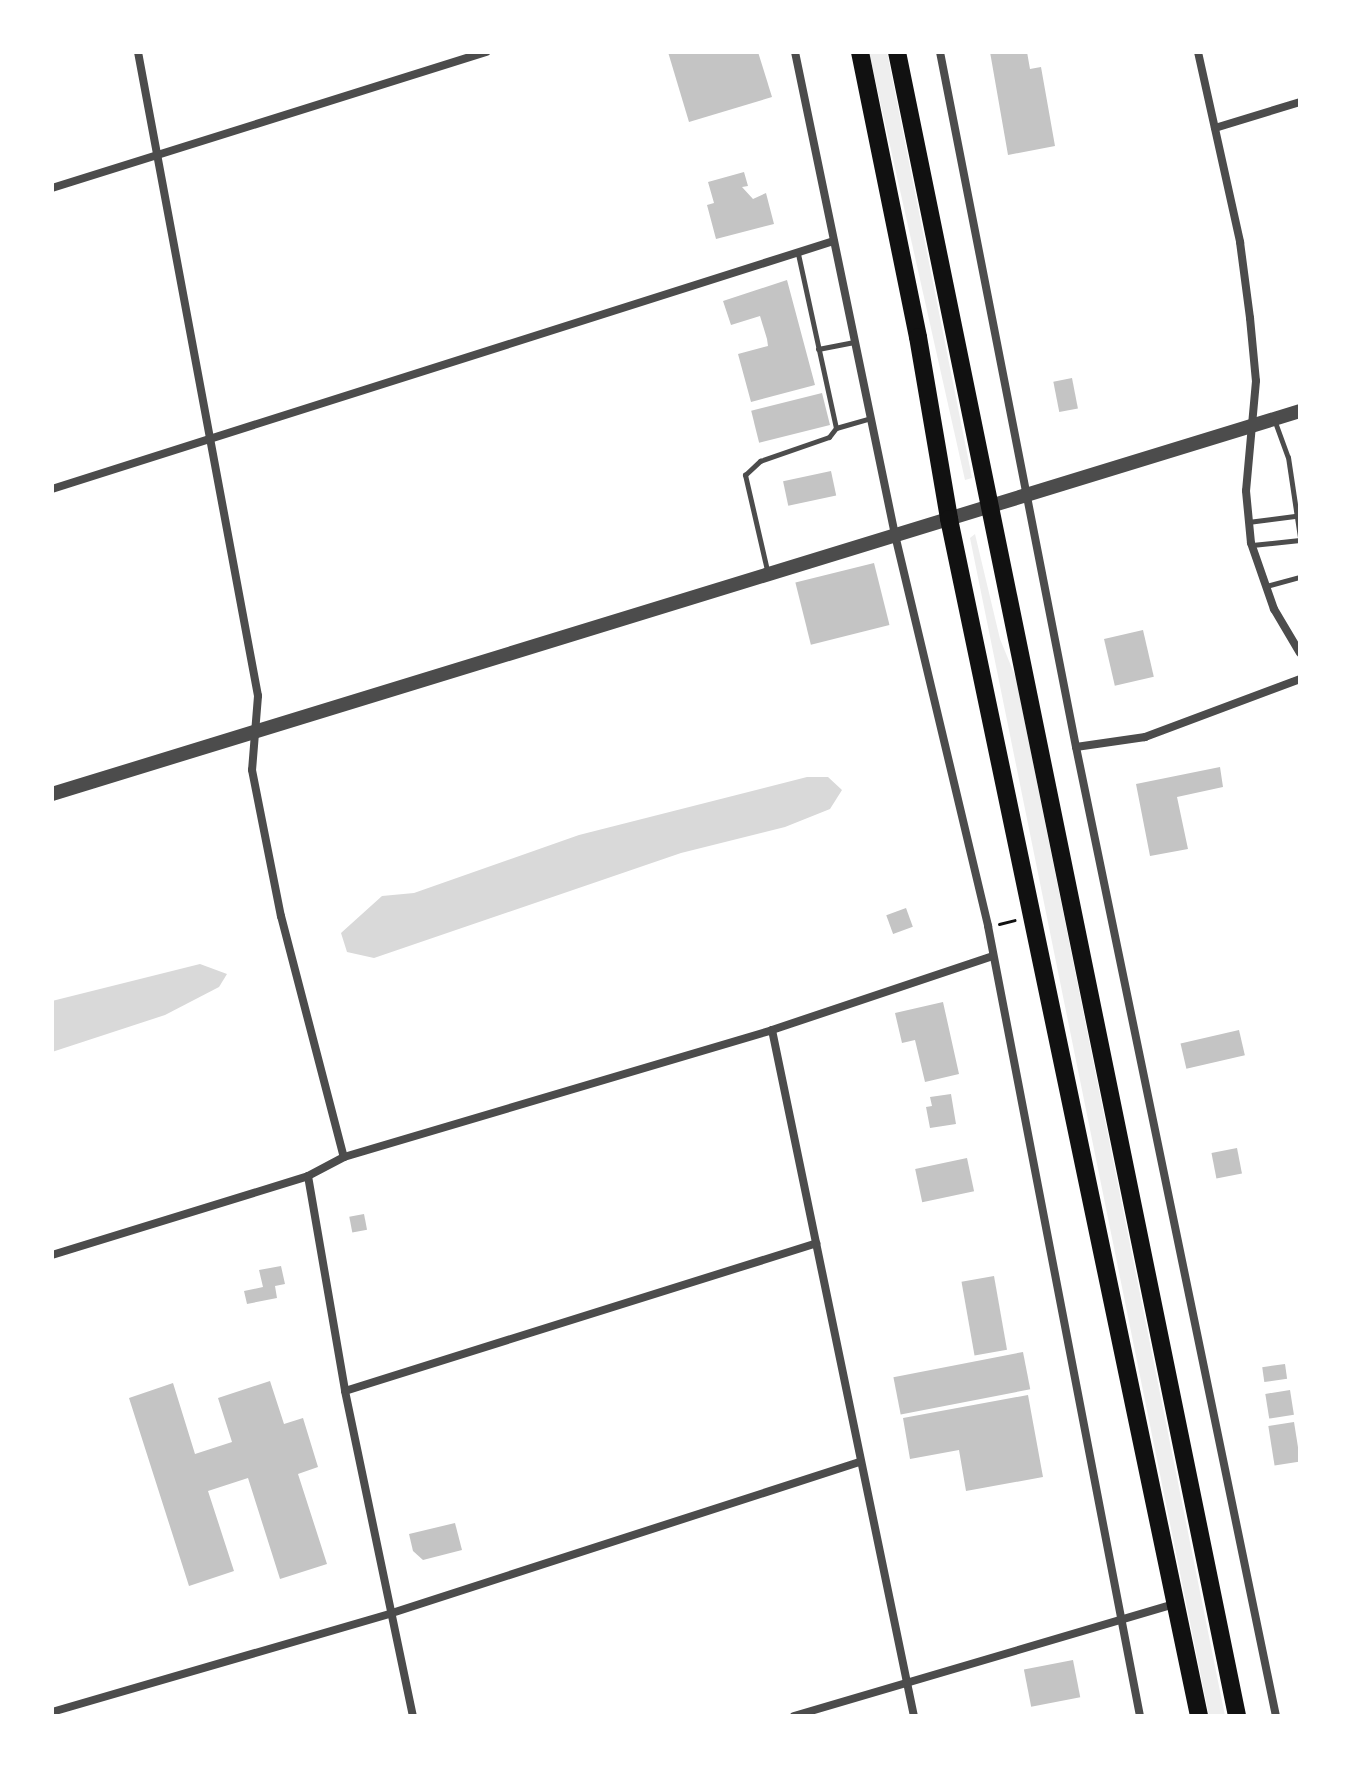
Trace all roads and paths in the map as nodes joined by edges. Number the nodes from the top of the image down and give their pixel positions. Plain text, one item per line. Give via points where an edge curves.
1 (138, 52) edge
2 (486, 52) edge
3 (795, 52) edge
4 (860, 52) edge
5 (897, 52) edge
6 (940, 52) edge
7 (1198, 52) edge
8 (1300, 102) edge
9 (1215, 128) junction
10 (160, 155) junction
11 (52, 188) edge
12 (834, 241) junction
13 (798, 253) junction
14 (855, 342) junction
15 (818, 349) junction
16 (1300, 411) edge
17 (871, 418) junction
18 (1273, 418) junction
19 (1254, 423) junction
20 (836, 428) junction
21 (211, 439) junction
22 (52, 489) edge
23 (1026, 497) junction
24 (989, 507) junction
25 (1295, 516) junction
26 (949, 519) junction
27 (1248, 522) junction
28 (895, 535) junction
29 (1300, 539) edge
30 (1252, 545) junction
31 (768, 574) junction
32 (1300, 577) edge
33 (1265, 587) junction
34 (1300, 630) edge
35 (1288, 634) junction
36 (1300, 653) edge
37 (1300, 679) edge
38 (256, 734) junction
39 (1076, 747) junction
40 (52, 794) edge
41 (993, 956) junction
42 (772, 1030) junction
43 (344, 1157) junction
44 (308, 1176) junction
45 (816, 1243) junction
46 (52, 1255) edge
47 (345, 1391) junction
48 (860, 1462) junction
49 (1174, 1604) junction
50 (392, 1613) junction
51 (1119, 1621) junction
52 (907, 1680) junction
53 (52, 1712) edge
54 (413, 1716) edge
55 (794, 1716) edge
56 (914, 1716) edge
57 (1140, 1716) edge
58 (1199, 1716) edge
59 (1237, 1716) edge
60 (1276, 1716) edge

1 - 10 street
2 - 10 street
3 - 12 street
4 - 26 main road
5 - 24 main road
6 - 23 street
7 - 9 street
8 - 9 street
9 - 19 street via 1242,257 1256,381
10 - 11 street
10 - 21 street
12 - 13 street
12 - 14 street
13 - 15 lane
13 - 21 street
14 - 15 lane
14 - 17 street
15 - 20 lane
16 - 18 street
17 - 20 lane
17 - 28 street
18 - 19 street
18 - 25 lane via 1288,457
19 - 23 street
19 - 27 street
20 - 31 lane via 829,437 760,461 745,475
21 - 22 street
21 - 38 street via 258,696
23 - 24 street
23 - 39 street
24 - 26 street
24 - 59 main road
25 - 27 lane
25 - 29 lane
26 - 28 street
26 - 49 main road
27 - 30 street
28 - 31 street
28 - 41 street
29 - 30 lane
30 - 33 street
31 - 38 street
32 - 33 lane
33 - 35 street
34 - 35 lane
35 - 36 street
37 - 39 street via 1145,737
38 - 40 street
38 - 43 street via 252,770 281,916
39 - 60 street
41 - 42 street
41 - 51 street
42 - 43 street
42 - 45 street
43 - 44 street
44 - 46 street
44 - 47 street
45 - 47 street
45 - 48 street
47 - 50 street
48 - 50 street
48 - 52 street
49 - 51 street
49 - 58 main road
50 - 53 street
50 - 54 street
51 - 52 street
51 - 57 street
52 - 55 street
52 - 56 street

